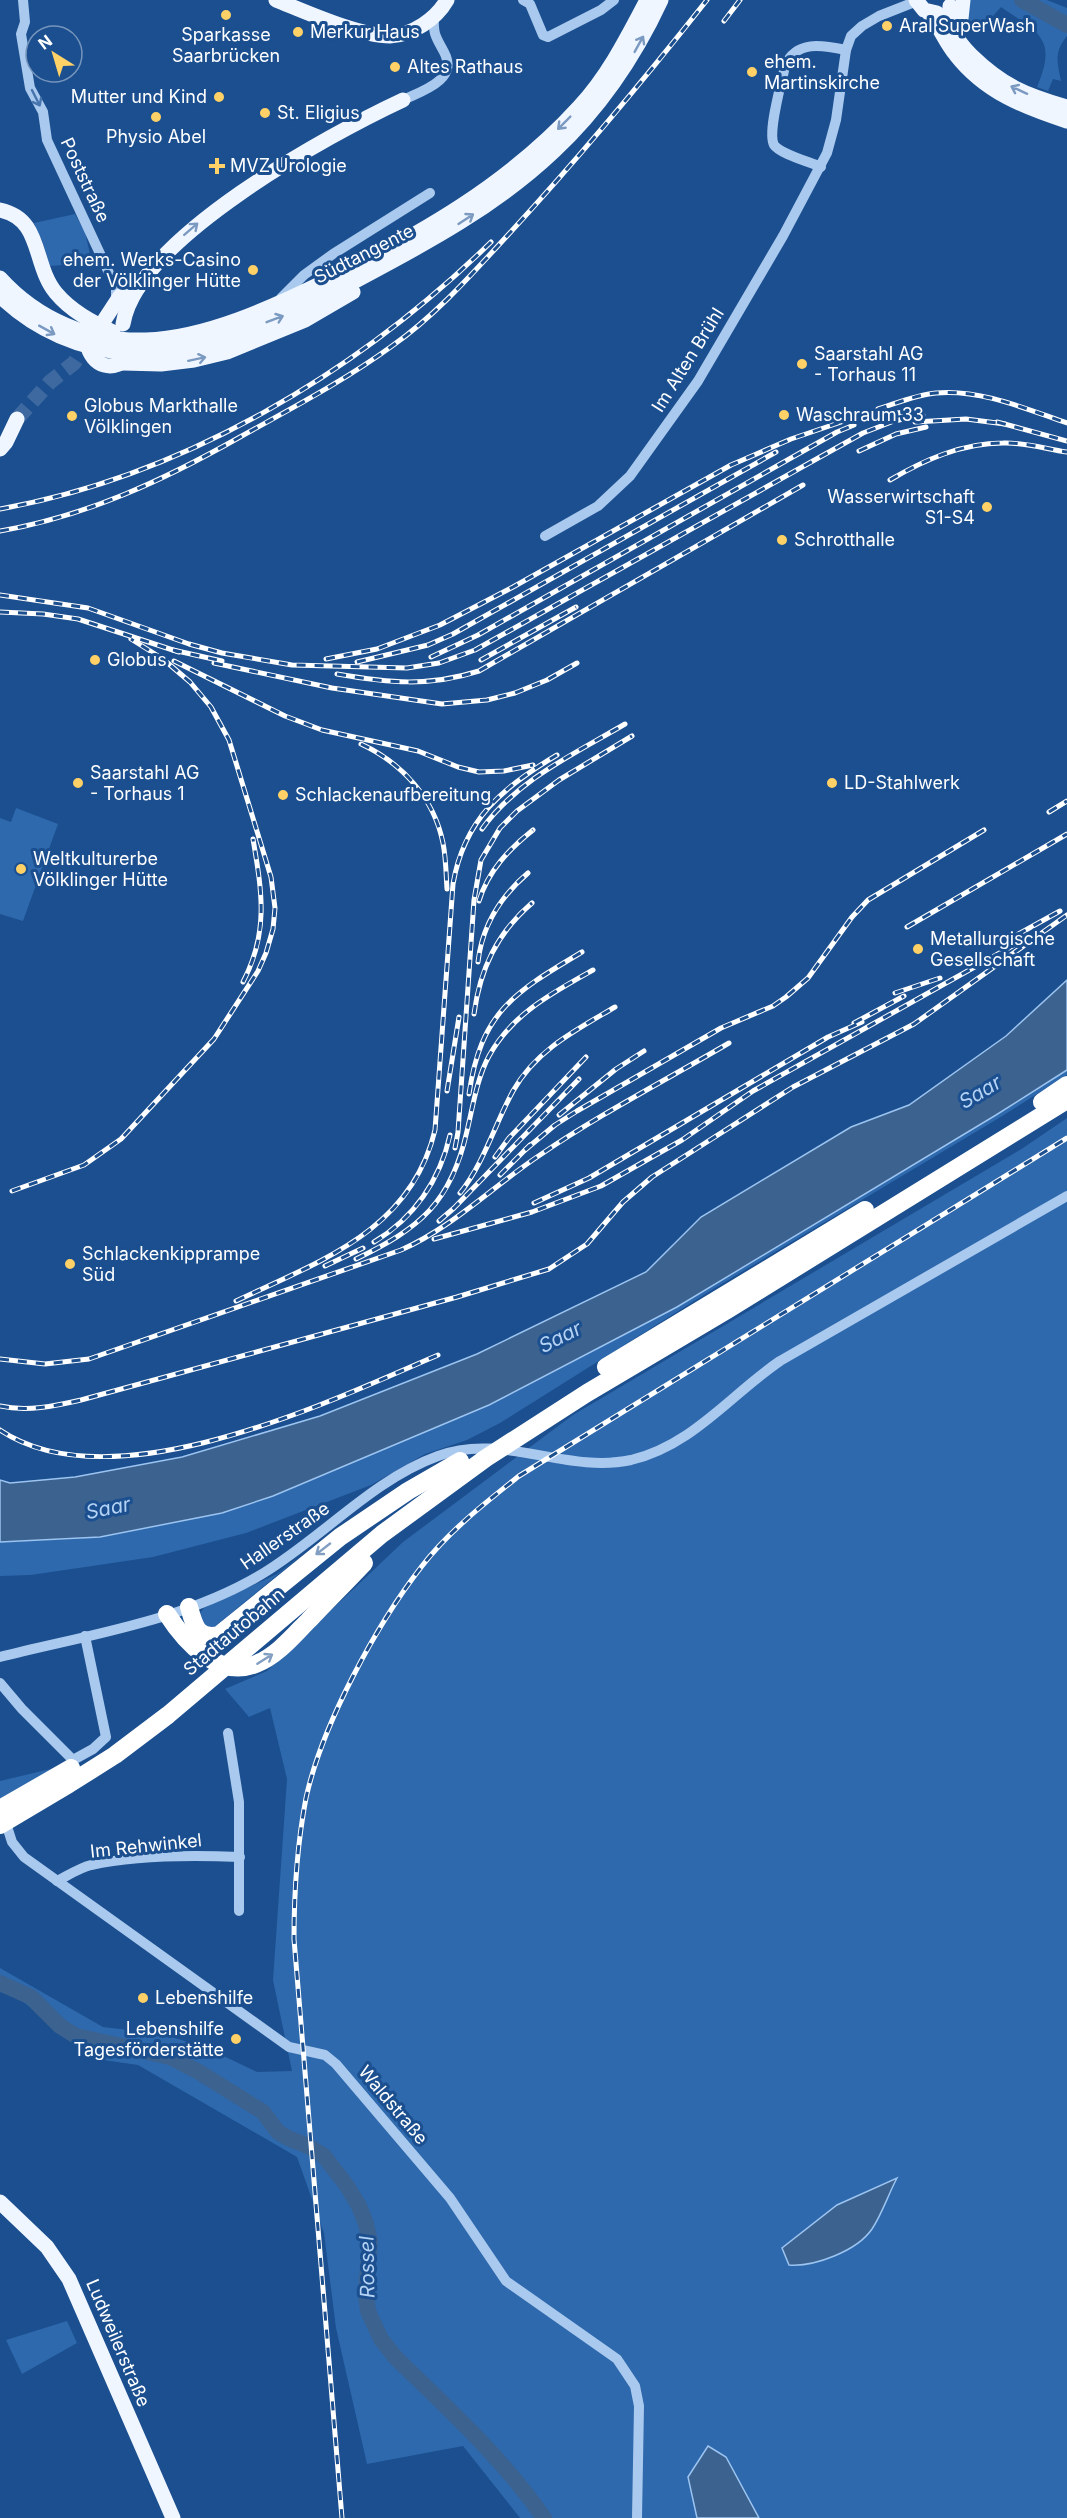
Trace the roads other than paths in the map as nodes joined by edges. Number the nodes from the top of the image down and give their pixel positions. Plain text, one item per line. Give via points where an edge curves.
1 (23, 0) edge
2 (276, 0) edge
3 (447, 0) edge
4 (523, 0) edge
5 (614, 0) edge
6 (647, 0) edge
7 (661, 0) edge
8 (667, 0) edge
9 (916, 0) edge
10 (956, 2) edge
11 (928, 12) junction
12 (434, 17) junction
13 (652, 18) junction
14 (417, 28) junction
15 (433, 35) junction
16 (846, 50) junction
17 (606, 82) junction
18 (403, 100) joint
19 (1067, 107) edge
20 (1067, 121) edge
21 (821, 167) junction
22 (430, 193) dead end
23 (6, 212) edge
24 (431, 242) junction
25 (0, 278) edge
26 (138, 288) junction
27 (0, 296) edge
28 (116, 302) junction
29 (103, 322) junction
30 (128, 334) junction
31 (131, 363) junction
32 (17, 419) tunnel mouth
33 (0, 449) edge
34 (545, 536) dead end
35 (1067, 1085) edge
36 (1067, 1100) edge
37 (1067, 1196) edge
38 (533, 1420) junction
39 (461, 1468) junction
40 (189, 1607) junction
41 (167, 1614) junction
42 (85, 1635) junction
43 (236, 1651) junction
44 (0, 1657) edge
45 (0, 1683) edge
46 (228, 1733) dead end
47 (0, 1800) edge
48 (0, 1809) edge
49 (0, 1825) edge
50 (240, 1857) junction
51 (57, 1881) junction
52 (239, 1911) dead end
53 (0, 2202) edge
54 (173, 2518) edge
55 (637, 2518) edge

1 -> 28 street, Poststraße via 26,22 21,34 30,88 43,112 47,140 116,288
2 - 14 main road via 364,32 391,36
3 - 12 main road
4 - 5 street via 530,4 543,35 548,37
6 - 17 main road, Südtangente
7 - 13 main road, Südtangente
8 - 13 main road
9 - 11 main road
9 - 16 street, Im Alten Brühl via 862,26 851,36
10 - 11 main road via 939,13
19 -> 10 main road via 1018,91 997,79 953,33 950,23
11 - 20 main road via 960,60 993,90 1015,103
12 - 14 main road
12 - 15 street
17 -> 13 main road, Südtangente via 624,68
14 - 15 main road
15 - 18 street via 446,55 444,77
16 - 21 street, Im Alten Brühl via 836,120
16 - 21 street via 813,45 796,51 785,66 772,133 775,145
24 -> 17 main road, Südtangente via 486,207 533,170 572,134
17 -> 30 main road, Südtangente via 512,171 418,234 251,315 184,335 147,340
26 -> 18 main road via 184,236 212,212 324,141
21 - 34 street, Im Alten Brühl via 698,381 630,476 598,506
22 - 30 street via 333,254 276,302 258,312 209,331
23 - 30 main road via 21,218 32,234 56,293 92,322
27 -> 24 main road, Südtangente via 47,331 74,342 112,351 161,352 220,338 303,308
31 -> 24 main road via 194,360 277,332 401,266
25 - 30 main road, Südtangente via 24,301 62,324 87,333
26 - 28 main road via 129,290
26 - 30 main road via 125,309
28 - 29 main road
29 - 30 main road via 114,321
29 - 31 main road via 90,333 88,355 107,367
30 - 31 main road
32 - 33 main road
35 - 38 highway
36 - 38 highway
37 - 40 street, Hallerstraße via 780,1360 710,1419 673,1444 632,1459 602,1463 505,1449 460,1450 441,1455 385,1484 264,1573
38 - 39 highway
38 - 39 highway, Stadtautobahn via 486,1458
39 -> 40 highway via 408,1491 339,1537 219,1635 202,1635
41 -> 39 highway via 210,1660 236,1668 255,1665 278,1650
39 - 43 highway, Stadtautobahn
40 - 41 street, Hallerstraße
41 - 42 street, Hallerstraße
42 - 44 street, Hallerstraße
42 - 45 street via 106,1737 93,1749 73,1760
43 - 48 highway via 109,1744
43 - 49 highway, Stadtautobahn via 168,1715 115,1755
46 - 50 street via 239,1802
47 - 51 street, Waldstraße via 12,1842 24,1857
50 - 51 street, Im Rehwinkel via 162,1857 89,1865
50 - 52 street
51 - 55 street, Waldstraße via 289,2046 325,2055 336,2064 450,2198 506,2281 616,2359 635,2386 639,2406
53 - 54 main road, Ludweilerstraße via 47,2247 69,2279

